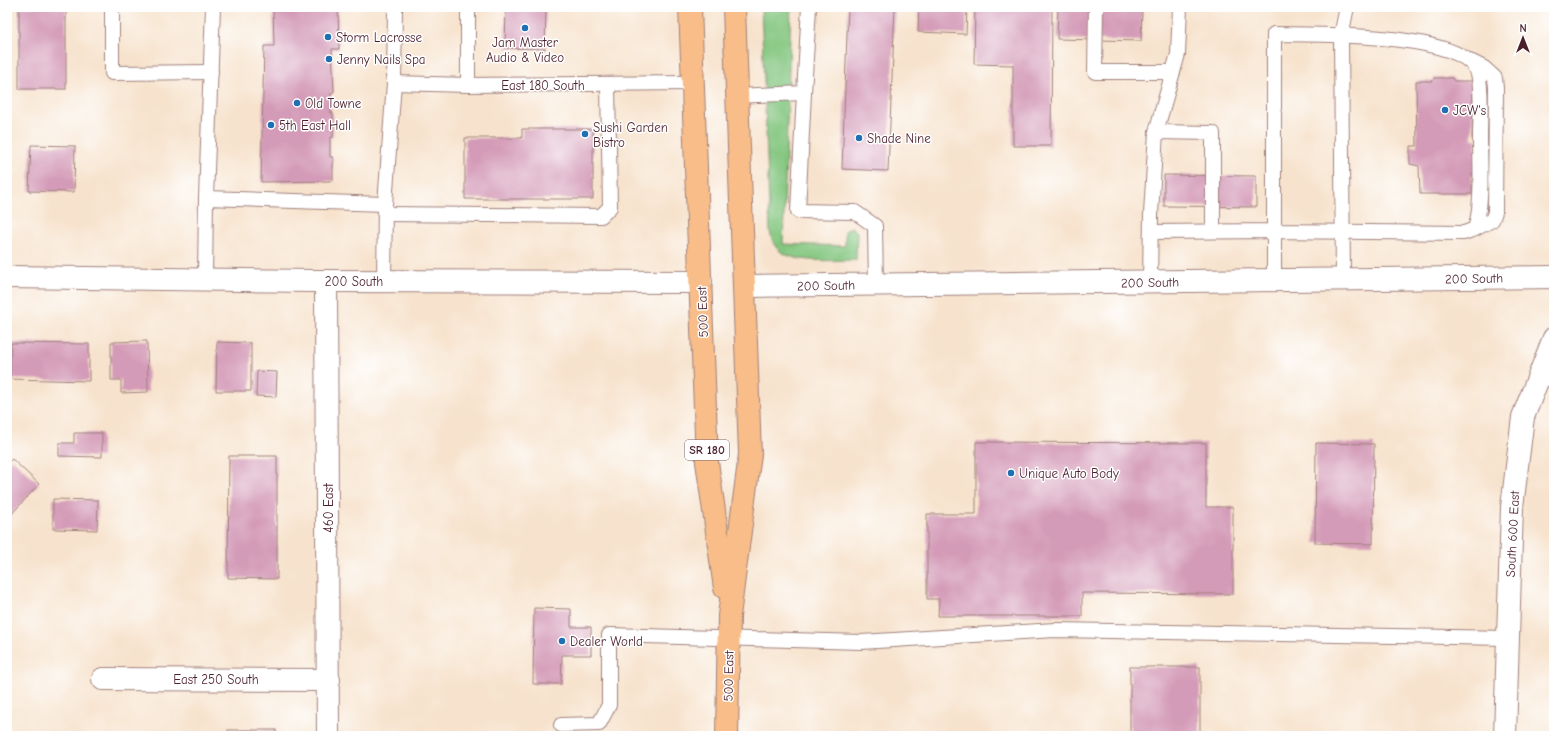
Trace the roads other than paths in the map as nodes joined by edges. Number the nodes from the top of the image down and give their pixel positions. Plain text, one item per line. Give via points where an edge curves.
1 (112, 7) edge
2 (214, 7) edge
3 (395, 7) edge
4 (468, 7) edge
5 (690, 7) edge
6 (734, 7) edge
7 (809, 7) edge
8 (1096, 7) edge
9 (1180, 7) edge
10 (1347, 7) edge
11 (1341, 36) junction
12 (210, 72) junction
13 (1173, 72) junction
14 (394, 83) junction
15 (692, 83) junction
16 (608, 84) junction
17 (468, 85) junction
18 (804, 93) junction
19 (736, 96) junction
20 (1156, 132) junction
21 (206, 198) junction
22 (385, 209) junction
23 (1274, 230) junction
24 (1213, 231) junction
25 (1342, 231) junction
26 (1151, 232) junction
27 (7, 276) edge
28 (1554, 277) edge
29 (205, 279) junction
30 (1343, 279) junction
31 (1274, 280) junction
32 (326, 281) junction
33 (384, 281) junction
34 (702, 282) junction
35 (1150, 282) junction
36 (876, 285) junction
37 (745, 286) junction
38 (1554, 338) edge
39 (1547, 378) edge
40 (729, 616) junction
41 (1508, 638) junction
42 (728, 640) junction
43 (103, 679) dead end
44 (329, 680) junction
45 (561, 725) dead end
46 (328, 736) edge
47 (727, 736) edge
48 (1505, 736) edge

1 - 12 lane via 112,73
2 - 12 lane
3 - 14 lane
4 - 17 lane
5 - 15 main road, 500 East / SR 180
6 - 19 main road, 500 East / SR 180
7 - 18 lane
8 - 13 lane via 1095,72
9 - 13 lane via 1178,54
10 - 11 lane
11 - 23 lane via 1274,34
11 - 25 lane
11 - 25 lane via 1394,38 1447,51 1471,62 1480,78 1479,212 1475,229 1464,233
12 - 21 lane
13 - 20 lane
14 - 17 lane, East 180 South
14 - 22 lane
15 - 16 lane, East 180 South
15 - 34 main road, 500 East / SR 180
16 - 17 lane, East 180 South
16 - 22 lane via 610,207 601,216
18 - 19 lane
18 - 36 lane via 798,211 856,212 875,226
19 - 37 main road, 500 East / SR 180
20 - 24 lane via 1213,133
20 - 26 lane
21 - 22 lane
21 - 29 lane
22 - 33 lane
23 - 24 lane
23 - 25 lane
23 - 31 lane
24 - 26 lane
25 - 30 lane
26 - 35 lane
27 - 29 street, 200 South
28 - 30 street, 200 South
29 - 32 street, 200 South
30 - 31 street, 200 South
31 - 35 street, 200 South
32 - 33 street, 200 South
32 - 44 street, 460 East
33 - 34 street, 200 South
34 - 40 main road, 500 East / SR 180 via 707,462
35 - 36 street, 200 South
36 - 37 street, 200 South
37 - 40 main road, 500 East / SR 180 via 750,454
38 - 39 street, South 600 East
39 - 41 street, South 600 East via 1523,417 1514,492
40 - 42 main road, 500 East / SR 180
41 - 42 lane via 1055,630 861,642
41 - 48 street, South 600 East
42 - 45 lane via 638,634 609,635 609,705 599,724
42 - 47 main road, 500 East / SR 180
43 - 44 street, East 250 South
44 - 46 street, 460 East

